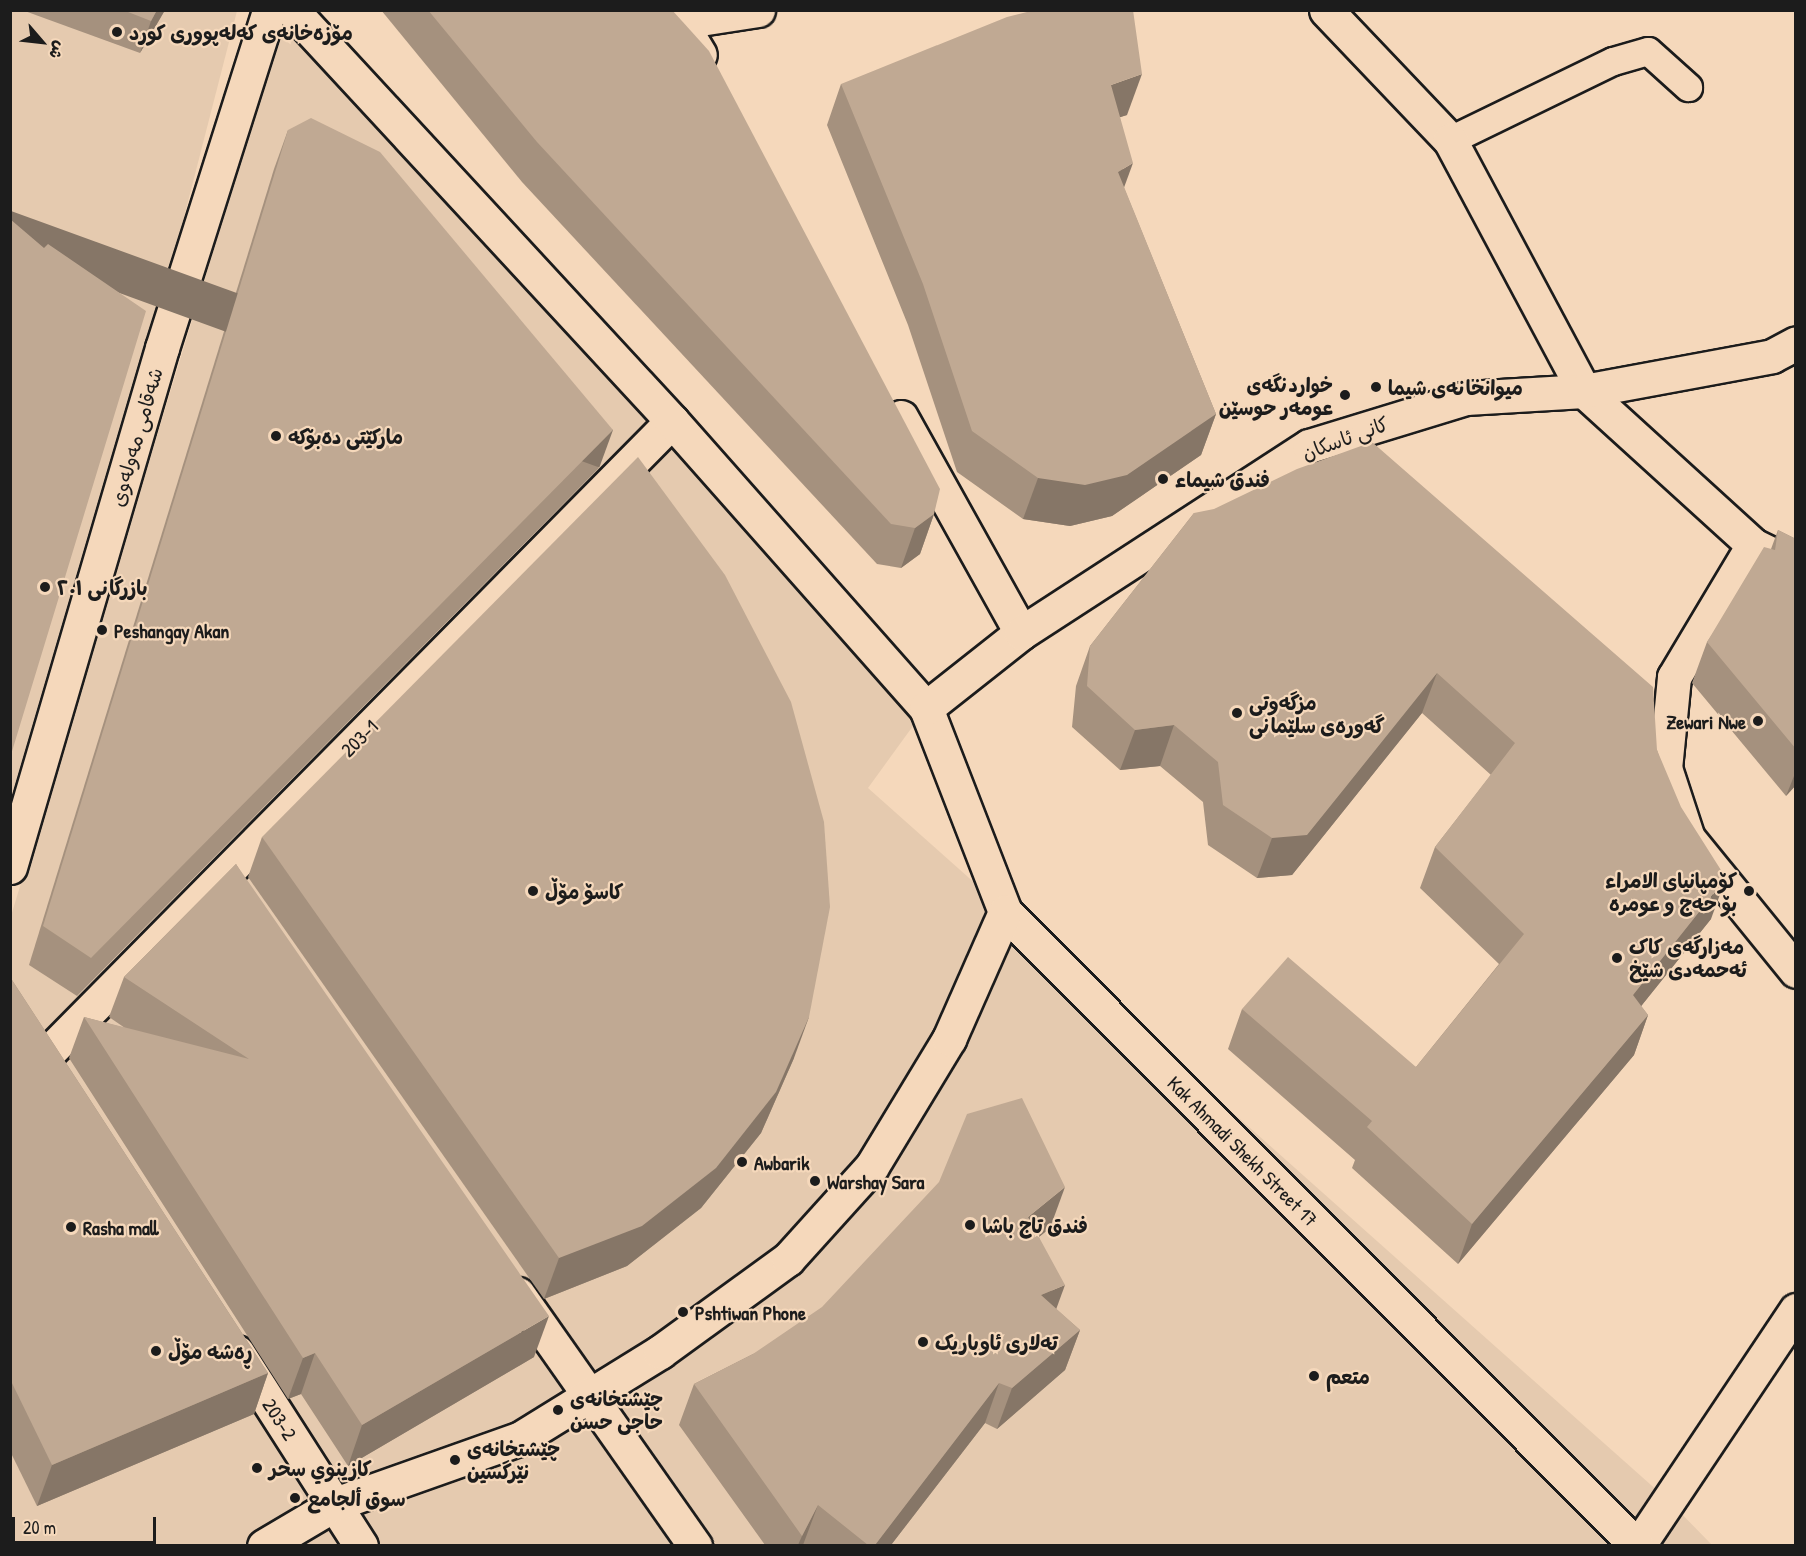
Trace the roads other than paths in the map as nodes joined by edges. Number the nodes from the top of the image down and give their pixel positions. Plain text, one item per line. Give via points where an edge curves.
1 (269, 10) edge
2 (291, 10) edge
3 (758, 10) edge
4 (1326, 10) edge
5 (677, 16) edge
6 (716, 84) edge
7 (1688, 87) dead end
8 (1450, 140) junction
9 (1796, 343) edge
10 (883, 384) edge
11 (1584, 391) junction
12 (672, 421) junction
13 (1753, 545) junction
14 (1796, 566) edge
15 (1021, 633) junction
16 (926, 708) junction
17 (10, 867) edge
18 (223, 875) junction
19 (244, 904) edge
20 (1005, 912) junction
21 (1796, 971) edge
22 (65, 1084) edge
23 (502, 1272) edge
24 (1796, 1310) edge
25 (219, 1324) edge
26 (591, 1398) junction
27 (334, 1504) junction
28 (264, 1545) edge
29 (361, 1545) edge
30 (695, 1545) edge
31 (1637, 1545) edge

1 - 17 street, شەقامی مەولەوی via 162,348
2 - 12 street
3 - 5 street
4 - 8 street
5 - 6 street
7 - 8 lane via 1648,51 1613,61
8 - 11 street
9 - 11 street, کانی ئاسکان via 1772,356
10 - 15 street
11 - 13 street
11 - 15 street, کانی ئاسکان via 1466,398 1309,446
12 - 16 street
12 - 18 street, 203-1
13 - 14 street
13 - 21 street via 1674,677 1665,768 1688,838
15 - 16 street, کانی ئاسکان
16 - 20 street, Kak Ahmadi Shekh Street 17
18 - 19 street
18 - 22 street, 203-1 via 37,1041
20 - 26 street via 950,1039 872,1166 788,1259
20 - 31 street, Kak Ahmadi Shekh Street 17
23 - 26 street
24 - 31 street
25 - 27 street, 203-2
26 - 27 street via 519,1439
26 - 30 street
27 - 28 street
27 - 29 street, 203-2

